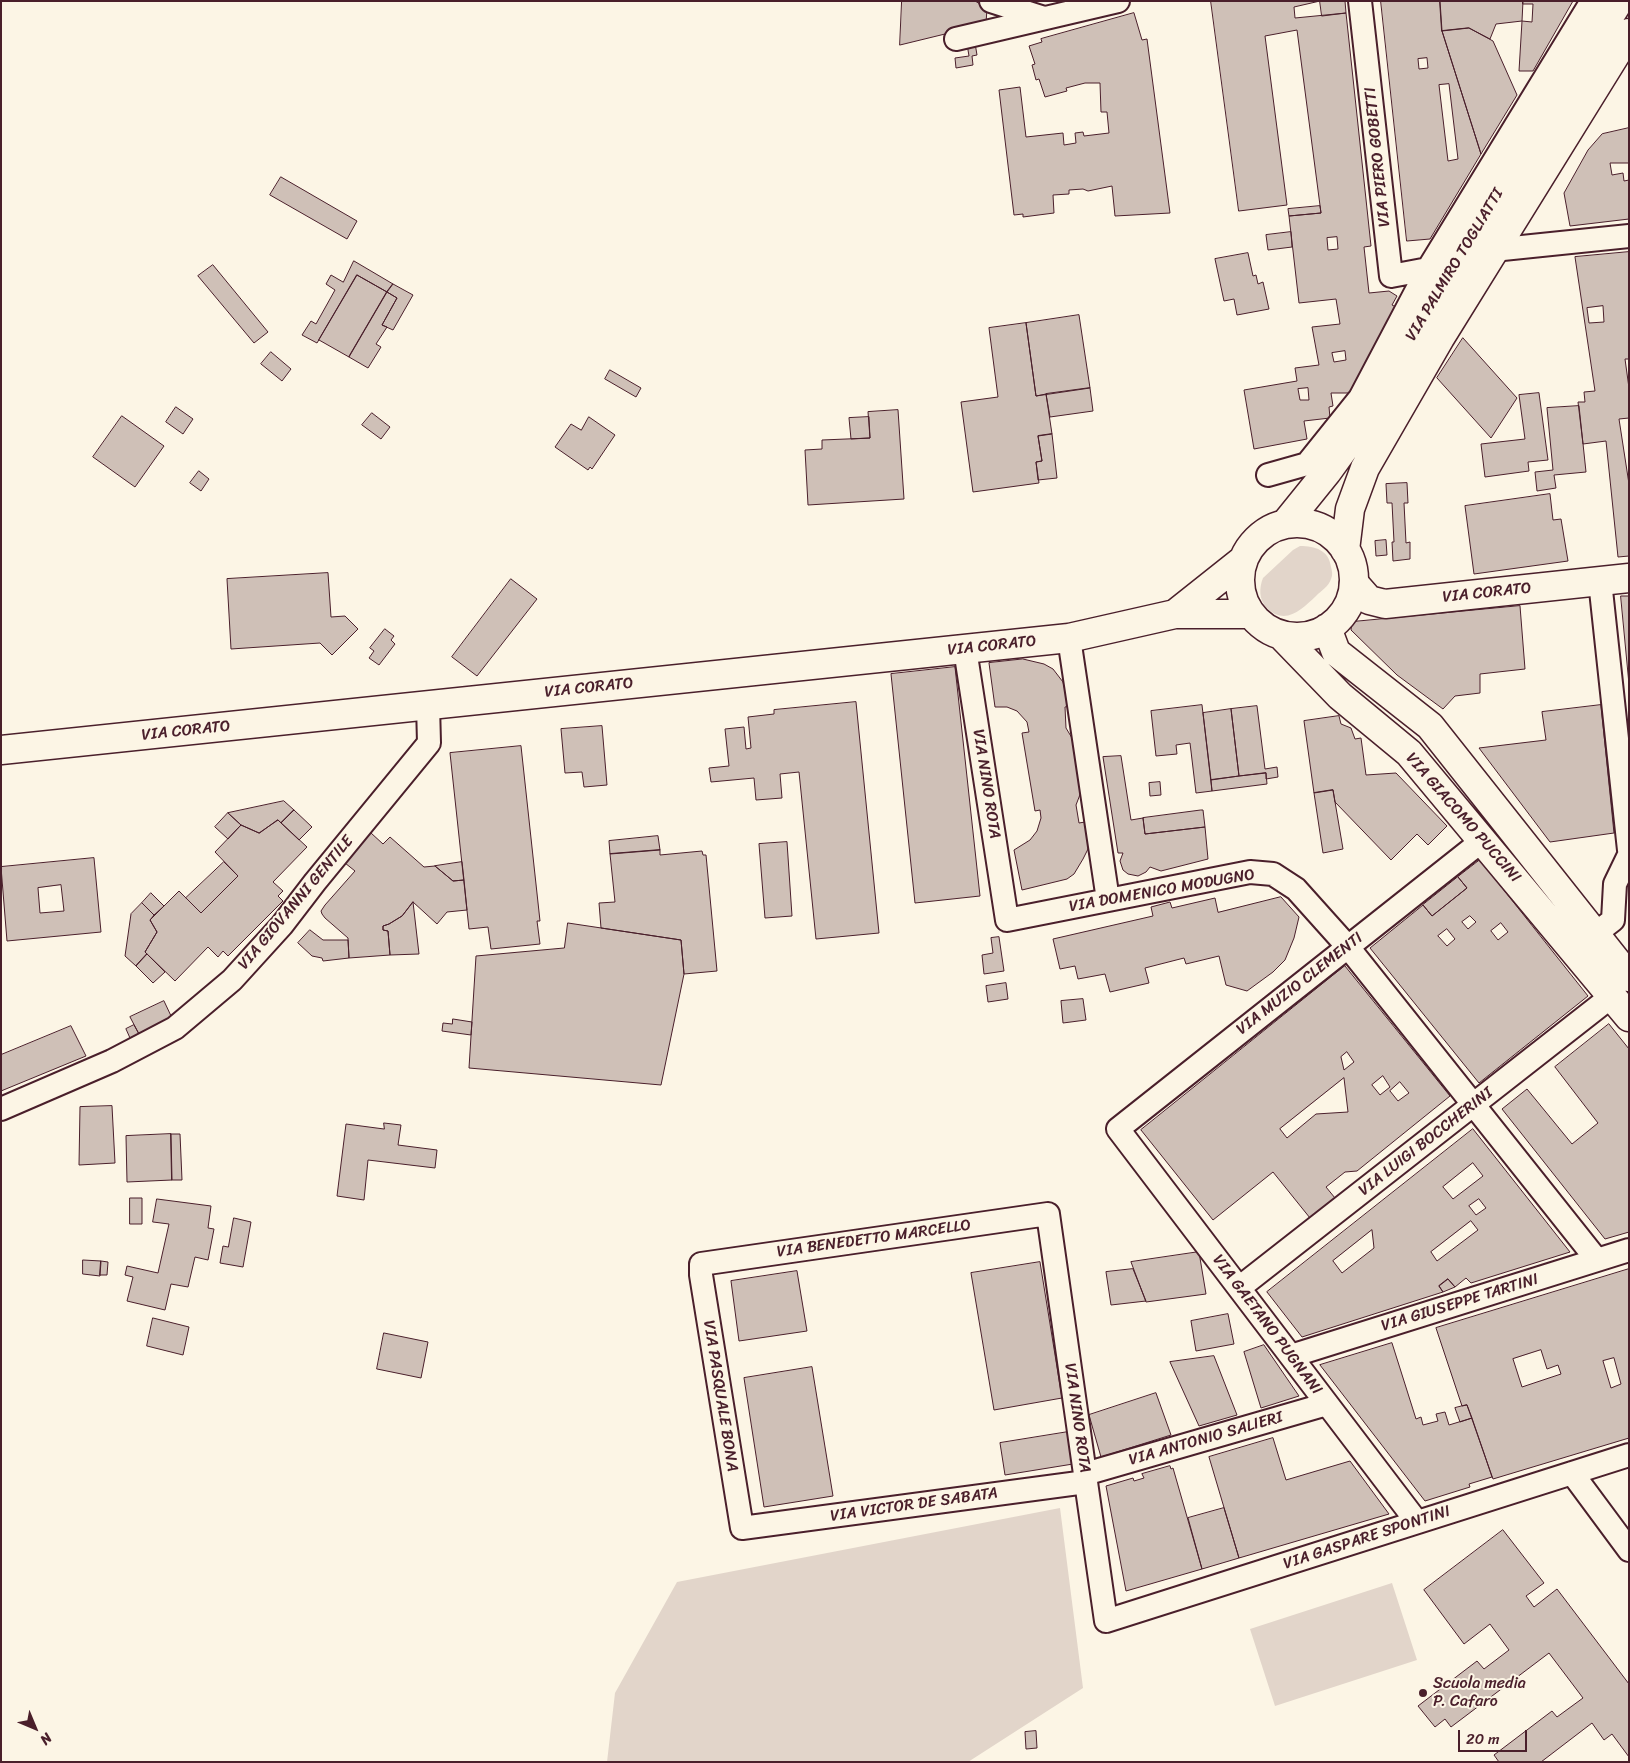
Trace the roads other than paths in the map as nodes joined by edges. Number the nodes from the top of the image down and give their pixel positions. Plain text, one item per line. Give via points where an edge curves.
1 (991, 1) edge
2 (1118, 1) edge
3 (1360, 1) edge
4 (1592, 1) edge
5 (1619, 1) edge
6 (1044, 18) junction
7 (1629, 32) edge
8 (956, 39) dead end
9 (1629, 236) edge
10 (1493, 250) junction
11 (1428, 269) junction
12 (1268, 475) dead end
13 (1285, 524) junction
14 (1345, 550) junction
15 (1243, 560) junction
16 (1629, 578) edge
17 (1600, 581) junction
18 (1354, 583) junction
19 (1174, 614) junction
20 (1250, 614) junction
21 (1327, 628) junction
22 (1281, 635) junction
23 (1068, 638) junction
24 (965, 649) junction
25 (428, 705) junction
26 (1, 750) edge
27 (1484, 840) junction
28 (1629, 850) edge
29 (1629, 855) edge
30 (1108, 900) junction
31 (1006, 920) joint
32 (1595, 934) junction
33 (1348, 947) junction
34 (1623, 996) edge
35 (1474, 1104) junction
36 (1, 1109) edge
37 (1118, 1128) joint
38 (1048, 1214) joint
39 (1629, 1250) edge
40 (1597, 1260) junction
41 (701, 1264) joint
42 (1239, 1288) junction
43 (1291, 1356) junction
44 (1328, 1404) junction
45 (1629, 1455) edge
46 (1572, 1473) junction
47 (1086, 1478) junction
48 (1417, 1522) junction
49 (742, 1528) joint
50 (1629, 1550) edge
51 (1106, 1621) joint

1 - 6 street
2 - 6 street
3 - 11 street, VIA PIERO GOBETTI via 1391,276
4 - 11 street
5 - 13 main road, VIA PALMIRO TOGLIATTI via 1504,184 1361,426
6 - 8 street
7 - 10 main road, VIA PALMIRO TOGLIATTI
9 - 10 street
10 - 14 main road, VIA PALMIRO TOGLIATTI via 1365,468 1350,509
11 - 12 street via 1360,398 1307,464
13 - 14 main road, VIA CORATO via 1302,523 1319,528 1334,537
13 - 15 main road, VIA CORATO via 1267,531
14 - 18 main road, VIA CORATO
15 - 19 main road, VIA CORATO
15 - 20 main road via 1240,578 1242,597
16 - 17 main road, VIA CORATO
17 - 18 main road, VIA CORATO via 1385,604 1370,600
17 - 28 street
18 - 21 main road via 1344,612
19 - 20 main road, VIA CORATO
19 - 23 main road, VIA CORATO
20 - 22 main road via 1264,627
21 - 22 main road via 1312,635
21 - 32 main road, VIA GIACOMO PUCCINI via 1336,652 1430,726
22 - 27 main road, VIA GIACOMO PUCCINI via 1340,696 1409,753
23 - 24 main road, VIA CORATO
23 - 30 street
24 - 25 main road, VIA CORATO
24 - 31 street, VIA NINO ROTA
25 - 26 main road, VIA CORATO
25 - 36 street, VIA GIOVANNI GENTILE via 429,743 282,924 232,980 175,1028 112,1061
27 - 33 street, VIA MUZIO CLEMENTI
27 - 34 main road, VIA GIACOMO PUCCINI
29 - 32 street via 1615,884 1614,920
30 - 31 street, VIA DOMENICO MODUGNO
30 - 33 street, VIA DOMENICO MODUGNO via 1250,872 1273,874 1296,889
32 - 34 main road, VIA GIACOMO PUCCINI
33 - 35 street, VIA DOMENICO MODUGNO
33 - 37 street, VIA MUZIO CLEMENTI
34 - 35 street, VIA LUIGI BOCCHERINI
35 - 40 street, VIA DOMENICO MODUGNO
35 - 42 street, VIA LUIGI BOCCHERINI
37 - 42 street, VIA GAETANO PUGNANI
38 - 41 street, VIA BENEDETTO MARCELLO
38 - 47 street, VIA NINO ROTA
39 - 40 street, VIA GIUSEPPE TARTINI
40 - 43 street, VIA GIUSEPPE TARTINI
41 - 49 street, VIA PASQUALE BONA
42 - 43 street, VIA GAETANO PUGNANI
43 - 44 street, VIA GAETANO PUGNANI
44 - 47 street, VIA ANTONIO SALIERI
44 - 48 street, VIA GAETANO PUGNANI
45 - 46 street, VIA GASPARE SPONTINI
46 - 48 street, VIA GASPARE SPONTINI
46 - 50 street
47 - 49 street, VIA VICTOR DE SABATA
47 - 51 street, VIA NINO ROTA
48 - 51 street, VIA GASPARE SPONTINI

